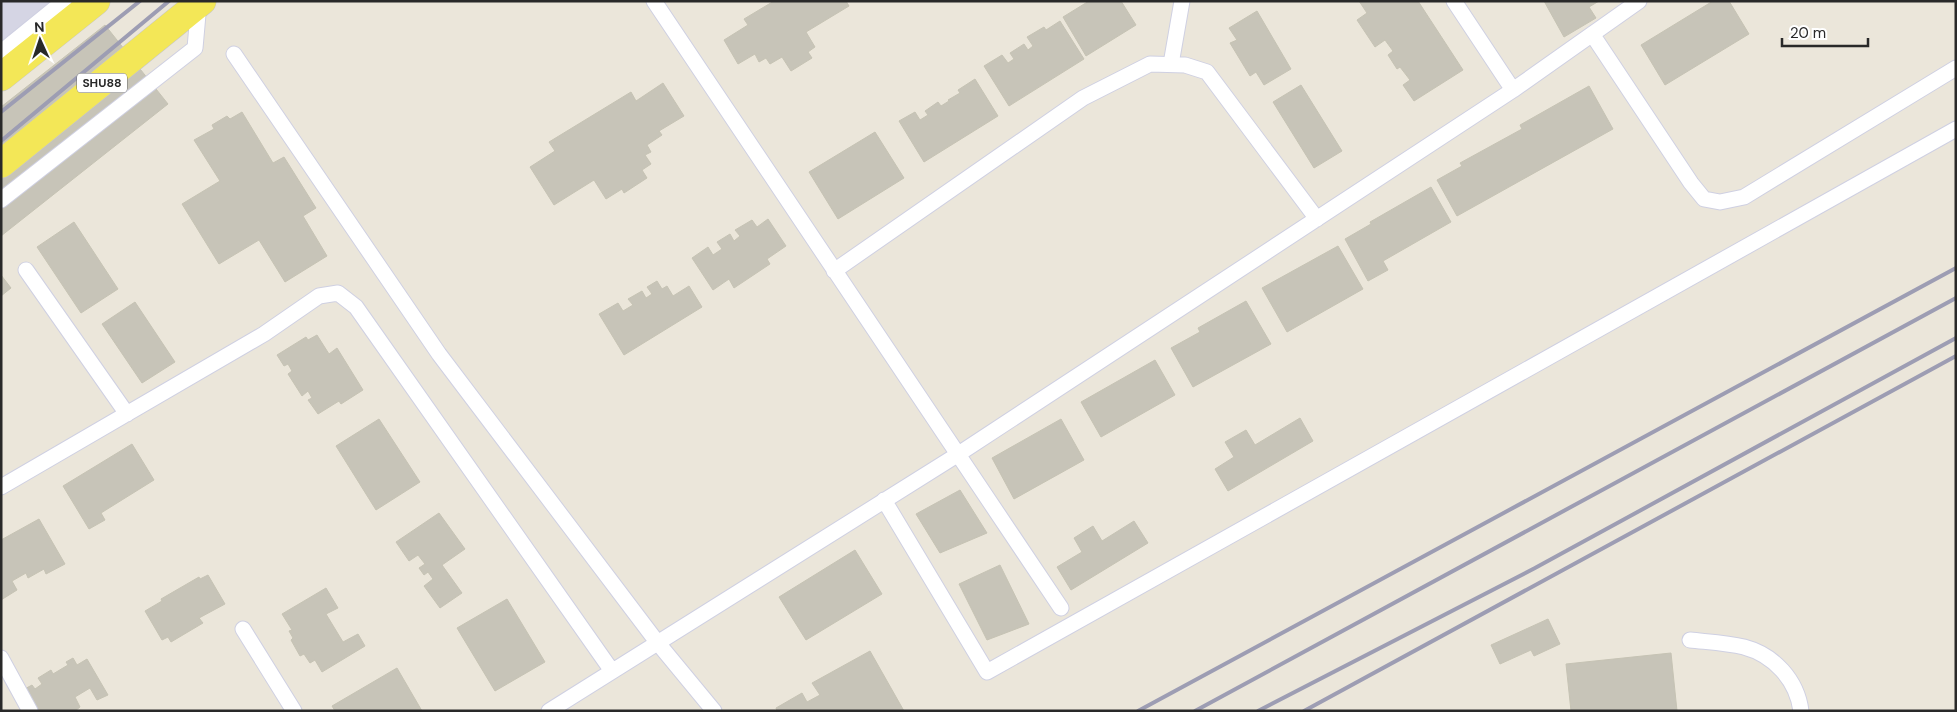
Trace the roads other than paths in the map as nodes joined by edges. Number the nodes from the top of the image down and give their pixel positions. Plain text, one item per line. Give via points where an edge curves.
1 (64, 1) edge
2 (96, 1) edge
3 (654, 1) edge
4 (1182, 1) edge
5 (1454, 1) edge
6 (1639, 1) edge
7 (201, 2) edge
8 (1592, 34) junction
9 (1, 52) edge
10 (234, 54) dead end
11 (1171, 64) junction
12 (1956, 68) edge
13 (1, 77) edge
14 (1513, 90) junction
15 (1956, 129) edge
16 (1, 164) edge
17 (1, 200) edge
18 (1317, 219) junction
19 (26, 270) dead end
20 (834, 271) junction
21 (127, 414) junction
22 (957, 455) junction
23 (1, 487) edge
24 (884, 500) junction
25 (1060, 608) dead end
26 (243, 629) dead end
27 (1690, 640) dead end
28 (657, 642) junction
29 (1, 658) edge
30 (612, 670) junction
31 (30, 711) edge
32 (294, 711) edge
33 (549, 711) edge
34 (714, 711) edge
35 (1801, 711) edge

1 - 9 lane
2 - 13 main road
3 - 20 lane
4 - 11 lane
5 - 14 lane
6 - 8 lane
7 - 16 main road, SHU88
7 - 17 lane via 195,48
8 - 12 lane via 1691,183 1704,199 1720,202 1744,197
8 - 14 lane
10 - 28 lane via 439,354
11 - 18 lane via 1207,72
11 - 20 lane via 1150,64 1083,98
14 - 18 lane
15 - 24 lane via 987,672
18 - 22 lane
19 - 21 lane
20 - 22 lane
21 - 23 lane
21 - 30 lane via 264,334 319,296 338,293 356,306
22 - 24 lane
22 - 25 lane
24 - 28 lane
26 - 32 lane
27 - 35 lane via 1745,647 1771,660 1790,678 1797,691
28 - 30 lane
28 - 34 lane
29 - 31 lane
30 - 33 lane

